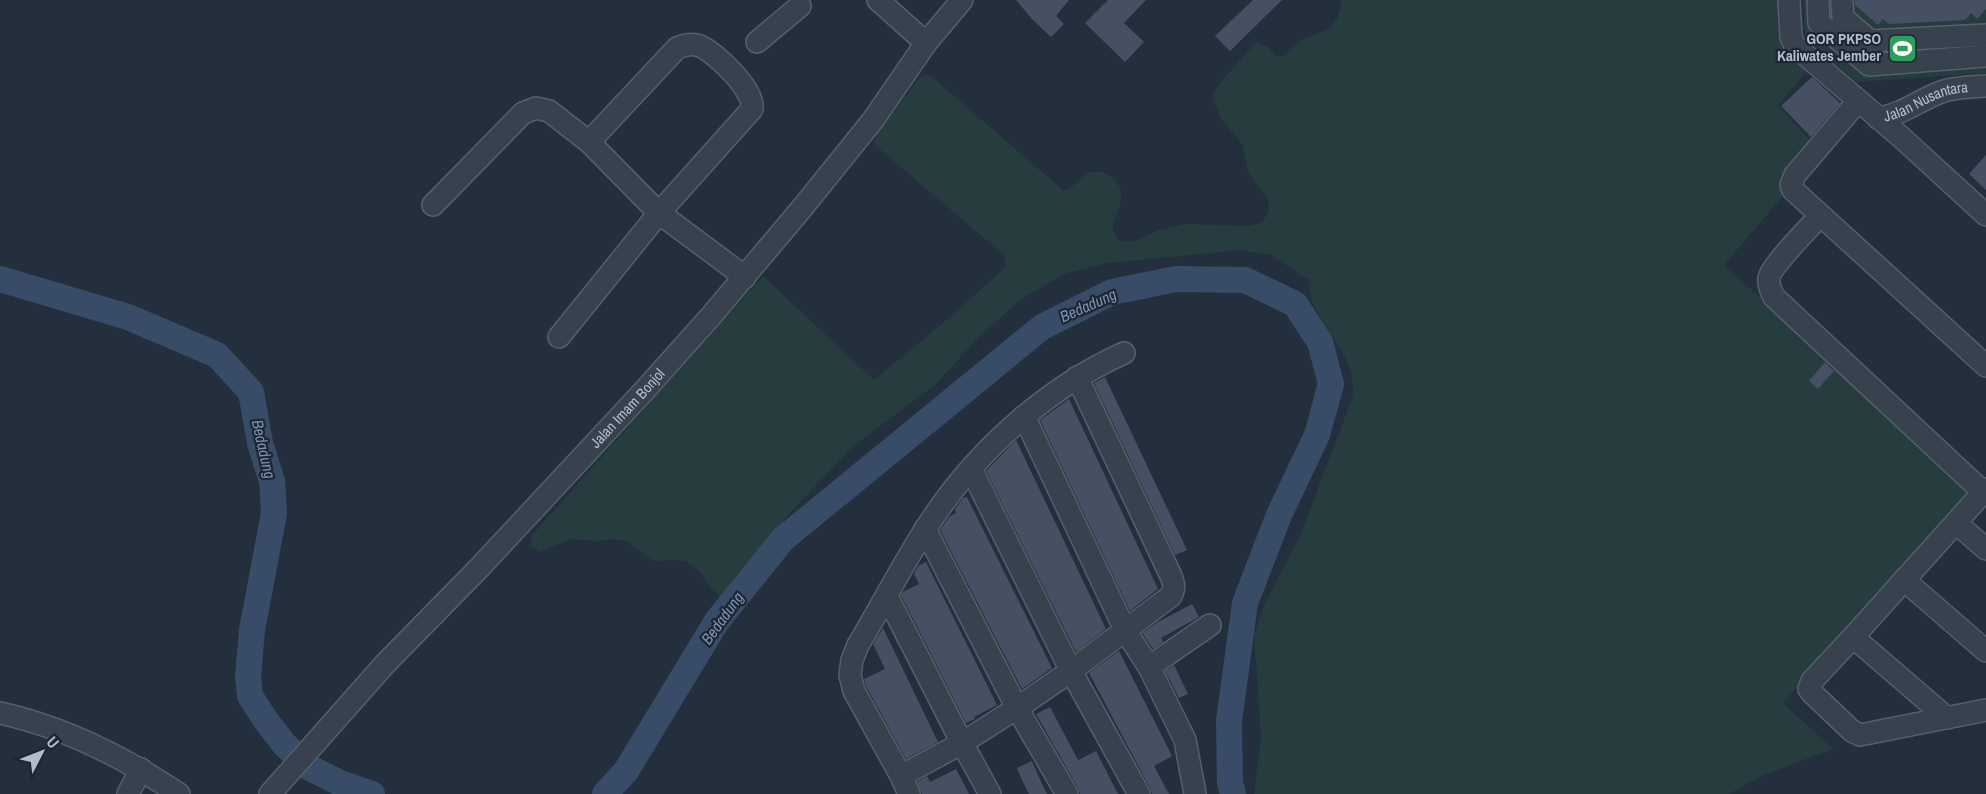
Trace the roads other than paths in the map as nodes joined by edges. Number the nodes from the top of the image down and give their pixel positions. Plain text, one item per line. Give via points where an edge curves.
1 (878, 0) edge
2 (962, 0) edge
3 (1789, 0) edge
4 (1818, 0) edge
5 (1842, 0) edge
6 (800, 2) edge
7 (1986, 35) edge
8 (1850, 37) junction
9 (757, 42) dead end
10 (926, 43) junction
11 (1986, 56) edge
12 (1822, 70) junction
13 (1986, 86) edge
14 (1858, 101) junction
15 (1878, 118) junction
16 (589, 142) junction
17 (433, 205) dead end
18 (659, 213) junction
19 (1986, 215) edge
20 (1820, 216) junction
21 (745, 277) junction
22 (559, 337) dead end
23 (1124, 353) dead end
24 (1986, 366) edge
25 (1077, 377) junction
26 (1024, 416) junction
27 (970, 469) junction
28 (1985, 490) edge
29 (1956, 523) junction
30 (926, 529) junction
31 (1986, 549) edge
32 (1904, 580) junction
33 (887, 596) junction
34 (1210, 625) dead end
35 (1125, 630) junction
36 (1853, 637) junction
37 (1986, 651) edge
38 (1149, 667) junction
39 (1071, 671) junction
40 (1017, 708) junction
41 (1986, 710) edge
42 (0, 713) edge
43 (1947, 718) junction
44 (962, 743) junction
45 (141, 769) junction
46 (905, 785) edge
47 (128, 794) edge
48 (180, 794) edge
49 (270, 794) edge
50 (990, 794) edge
51 (1067, 794) edge
52 (1139, 794) edge
53 (1195, 794) edge

1 - 10 street
2 - 10 street, Jalan Imam Bonjol
3 - 12 street, Jalan Nusantara via 1793,42
4 - 8 street via 1819,23
5 - 8 street
6 - 9 street
7 - 8 street via 1872,42
8 - 11 street via 1869,64
8 - 12 street
10 - 21 street, Jalan Imam Bonjol via 873,120
12 - 14 street, Jalan Nusantara
13 - 15 street, Jalan Nusantara via 1942,92 1897,114
14 - 15 street, Jalan Nusantara
14 - 20 street via 1792,181 1793,190
15 - 19 street
16 - 17 street via 549,111 529,110
16 - 18 street
16 - 18 street via 677,48 692,44 701,47 740,81 749,93 752,109
18 - 21 street
18 - 22 street
20 - 24 street
20 - 28 street via 1769,277 1774,297
21 - 49 street, Jalan Imam Bonjol via 644,391 385,664
23 - 25 street
25 - 26 street
25 - 35 street via 1174,584 1171,596
26 - 27 street
26 - 35 street
27 - 30 street
27 - 39 street
28 - 29 street
29 - 31 street
29 - 32 street
30 - 33 street
30 - 40 street
32 - 36 street
32 - 37 street
33 - 44 street
33 - 46 street via 858,645 850,675 854,691
34 - 38 street
35 - 38 street
35 - 39 street
36 - 43 street
36 - 43 street via 1809,689 1852,731 1867,735
38 - 53 street via 1185,740
39 - 40 street
39 - 52 street
40 - 44 street
40 - 51 street
41 - 43 street
42 - 45 street via 51,727
44 - 46 street
44 - 50 street
45 - 47 street
45 - 48 street

